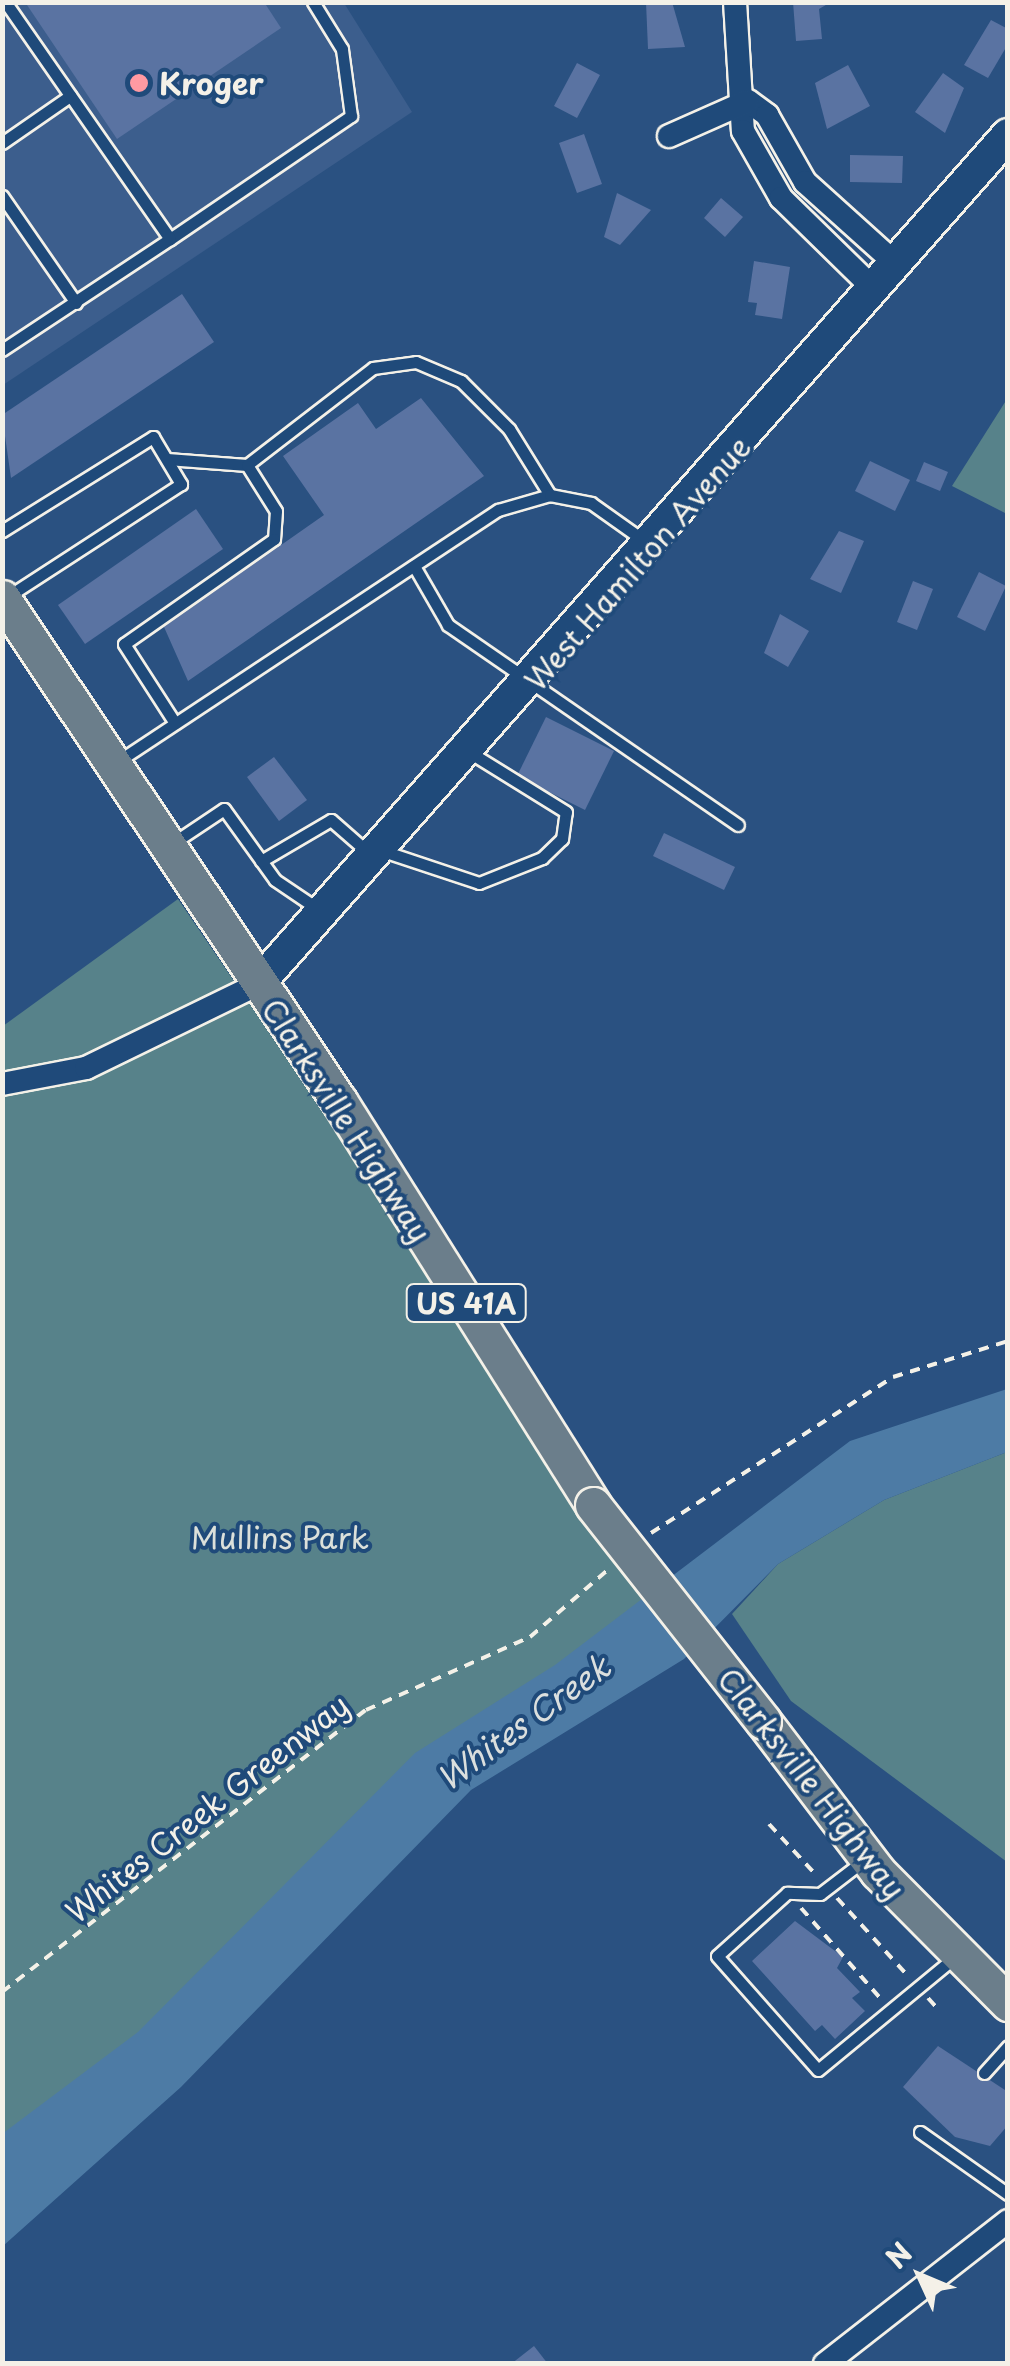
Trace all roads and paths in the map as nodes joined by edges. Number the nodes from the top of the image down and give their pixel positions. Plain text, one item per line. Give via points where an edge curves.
1 (5, 2) edge
2 (313, 2) edge
3 (735, 2) edge
4 (70, 96) junction
5 (748, 102) junction
6 (1008, 135) edge
7 (669, 136) dead end
8 (2, 142) edge
9 (2, 196) edge
10 (823, 202) junction
11 (802, 222) junction
12 (170, 239) junction
13 (896, 264) junction
14 (874, 289) junction
15 (76, 304) junction
16 (2, 350) edge
17 (167, 459) junction
18 (247, 465) junction
19 (550, 494) junction
20 (2, 531) edge
21 (652, 546) junction
22 (414, 566) junction
23 (7, 616) edge
24 (535, 680) junction
25 (175, 723) junction
26 (471, 753) junction
27 (109, 766) junction
28 (738, 824) dead end
29 (165, 848) junction
30 (379, 855) junction
31 (261, 861) junction
32 (324, 914) junction
33 (258, 984) junction
34 (2, 1084) edge
35 (1008, 1341) edge
36 (634, 1545) dead end
37 (621, 1554) dead end
38 (770, 1824) dead end
39 (866, 1859) junction
40 (828, 1888) junction
41 (787, 1893) junction
42 (956, 1956) junction
43 (918, 1987) junction
44 (2, 1992) edge
45 (1008, 2003) edge
46 (938, 2009) dead end
47 (891, 2010) junction
48 (1008, 2046) edge
49 (984, 2073) dead end
50 (920, 2132) dead end
51 (1008, 2194) edge
52 (1007, 2223) edge
53 (825, 2364) edge

1 - 4 lane
2 - 12 lane via 342,50 351,116
3 - 5 street
4 - 8 lane
4 - 12 lane
5 - 7 street
5 - 10 street via 767,115
5 - 11 street via 743,131
6 - 13 street, West Hamilton Avenue
9 - 15 lane
10 - 11 street
10 - 13 street
11 - 14 street
12 - 15 lane
13 - 14 street, West Hamilton Avenue
14 - 21 street, West Hamilton Avenue
15 - 16 lane
17 - 18 lane
17 - 20 lane via 153,438
17 - 23 lane via 181,484
18 - 19 lane via 373,368 416,362 462,381 509,428
18 - 25 lane via 276,511 274,539 124,644
19 - 21 lane via 591,503
19 - 22 lane via 498,510
21 - 24 street, West Hamilton Avenue
22 - 24 lane via 448,625
22 - 25 lane
23 - 27 main road, Clarksville Highway / US 41A
24 - 26 street, West Hamilton Avenue
24 - 28 lane
25 - 27 lane
26 - 30 street, West Hamilton Avenue
26 - 30 lane via 566,812 562,838 542,858 479,884
27 - 29 main road, Clarksville Highway / US 41A
29 - 31 lane via 224,809
29 - 33 main road, Clarksville Highway / US 41A
30 - 31 lane via 331,820
30 - 32 street, West Hamilton Avenue
31 - 32 lane
32 - 33 street, West Hamilton Avenue
33 - 34 street via 86,1068
33 - 39 main road, Clarksville Highway / US 41A, bridge via 593,1505
35 - 36 path via 893,1376
37 - 44 path, Whites Creek Greenway via 530,1637 353,1719
38 - 40 path
39 - 40 lane
39 - 42 main road, Clarksville Highway / US 41A
40 - 41 lane
40 - 43 path
41 - 47 path
41 - 47 lane via 717,1956 729,1970 818,2070
42 - 43 lane
42 - 45 main road, Clarksville Highway / US 41A
43 - 46 path
43 - 47 lane
48 - 49 lane
50 - 51 lane
52 - 53 street

